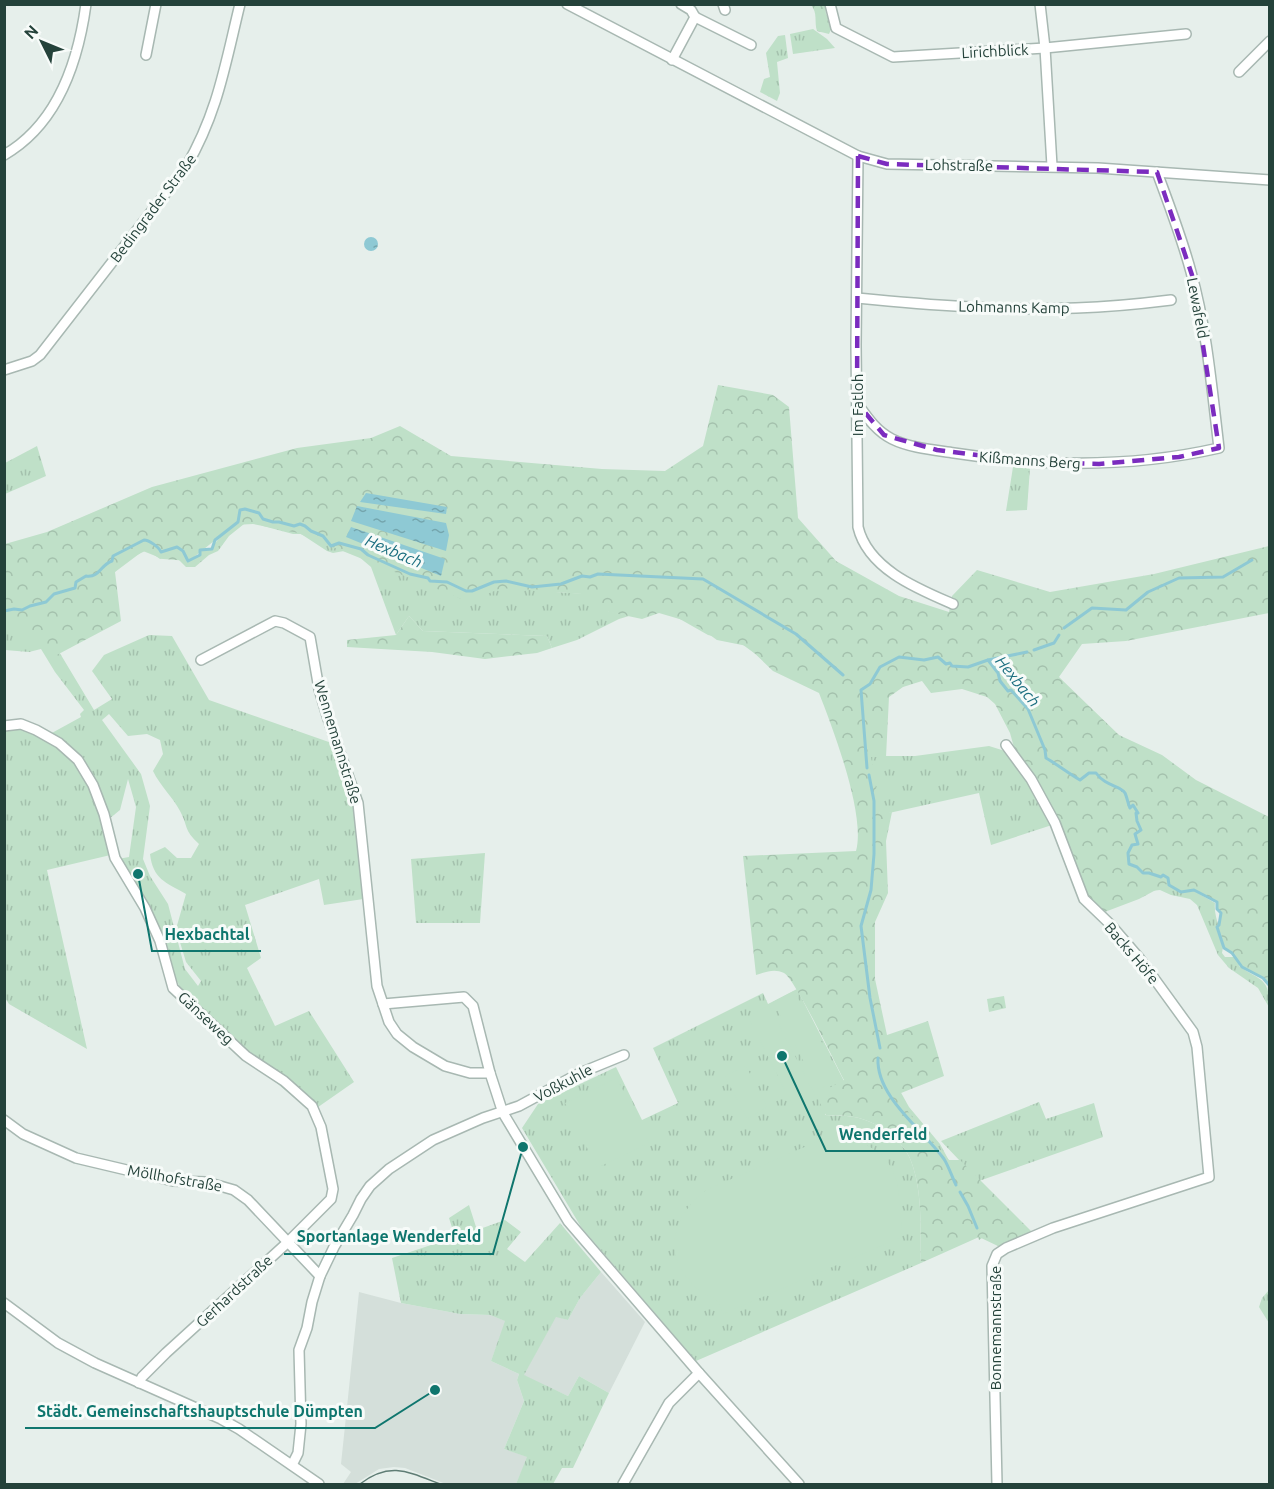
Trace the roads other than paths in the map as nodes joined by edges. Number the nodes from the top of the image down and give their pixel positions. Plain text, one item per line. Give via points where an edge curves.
1 (86, 4) edge
2 (156, 4) edge
3 (240, 4) edge
4 (567, 4) edge
5 (681, 4) edge
6 (830, 4) edge
7 (1040, 4) edge
8 (695, 16) junction
9 (1186, 34) dead end
10 (1269, 41) edge
11 (751, 45) dead end
12 (1046, 48) junction
13 (146, 55) dead end
14 (672, 60) junction
15 (1239, 72) dead end
16 (4, 154) edge
17 (858, 156) junction
18 (1052, 166) junction
19 (1157, 172) junction
20 (1269, 180) edge
21 (857, 298) junction
22 (1171, 300) dead end
23 (4, 370) edge
24 (857, 403) junction
25 (1219, 448) joint
26 (953, 604) dead end
27 (201, 660) dead end
28 (4, 726) edge
29 (1006, 745) dead end
30 (383, 1004) junction
31 (624, 1055) dead end
32 (490, 1073) junction
33 (503, 1113) junction
34 (4, 1120) edge
35 (1209, 1177) joint
36 (330, 1199) joint
37 (287, 1243) junction
38 (320, 1276) junction
39 (4, 1303) edge
40 (699, 1373) junction
41 (139, 1383) junction
42 (292, 1465) junction
43 (319, 1485) edge
44 (623, 1485) edge
45 (798, 1485) edge
46 (997, 1485) edge

1 - 16 street via 71,69 57,101 34,132
2 - 13 street
3 - 23 street, Bedingrader Straße via 220,90 204,136 186,167 40,355
4 - 14 street, Lohstraße
5 - 8 street
6 - 12 street, Lirichblick via 836,28 893,57
7 - 12 street
8 - 11 street
8 - 14 street
9 - 12 street, Lirichblick
10 - 15 street
12 - 18 street
14 - 17 street, Lohstraße
17 - 18 street, Lohstraße via 887,164
17 - 21 street, Im Fatloh
18 - 19 street, Lohstraße
19 - 20 street, Lohstraße
19 - 25 street, Lewafeld via 1192,274
21 - 22 street, Lohmanns Kamp via 1051,309
21 - 24 street, Im Fatloh
24 - 25 street, Kißmanns Berg via 876,428 894,440 973,456 1099,464 1179,457
24 - 26 street, Im Fatloh via 857,520 863,540 897,577
27 - 30 street, Wennemannstraße via 275,621 310,637 328,719 358,803 377,986
28 - 36 street, Gänseweg via 21,724 36,730 78,760 104,814 115,858 160,941 173,988 246,1056 284,1081 312,1106 321,1127 333,1189
29 - 35 street, Backs Höfe via 1031,779 1055,823 1084,899 1140,959 1193,1032
30 - 32 street, Wennemannstraße via 388,1022 412,1047 445,1066 470,1073
30 - 32 street via 464,997 473,1006
31 - 33 street, Voßkuhle
32 - 33 street
33 - 38 street, Voßkuhle via 433,1140 389,1169 360,1199
33 - 40 street via 568,1221
34 - 37 street, Möllhofstraße via 23,1134 76,1158 173,1181 206,1182 234,1190
35 - 46 street, Bonnemannstraße via 1053,1228 997,1254 992,1266
36 - 37 street, Gerhardstraße
37 - 38 street, Möllhofstraße
37 - 41 street, Gerhardstraße
38 - 42 street, Voßkuhle via 299,1350 301,1424 298,1453
39 - 41 street via 58,1342
40 - 44 street via 669,1403
40 - 45 street
41 - 42 street via 221,1419
42 - 43 street

